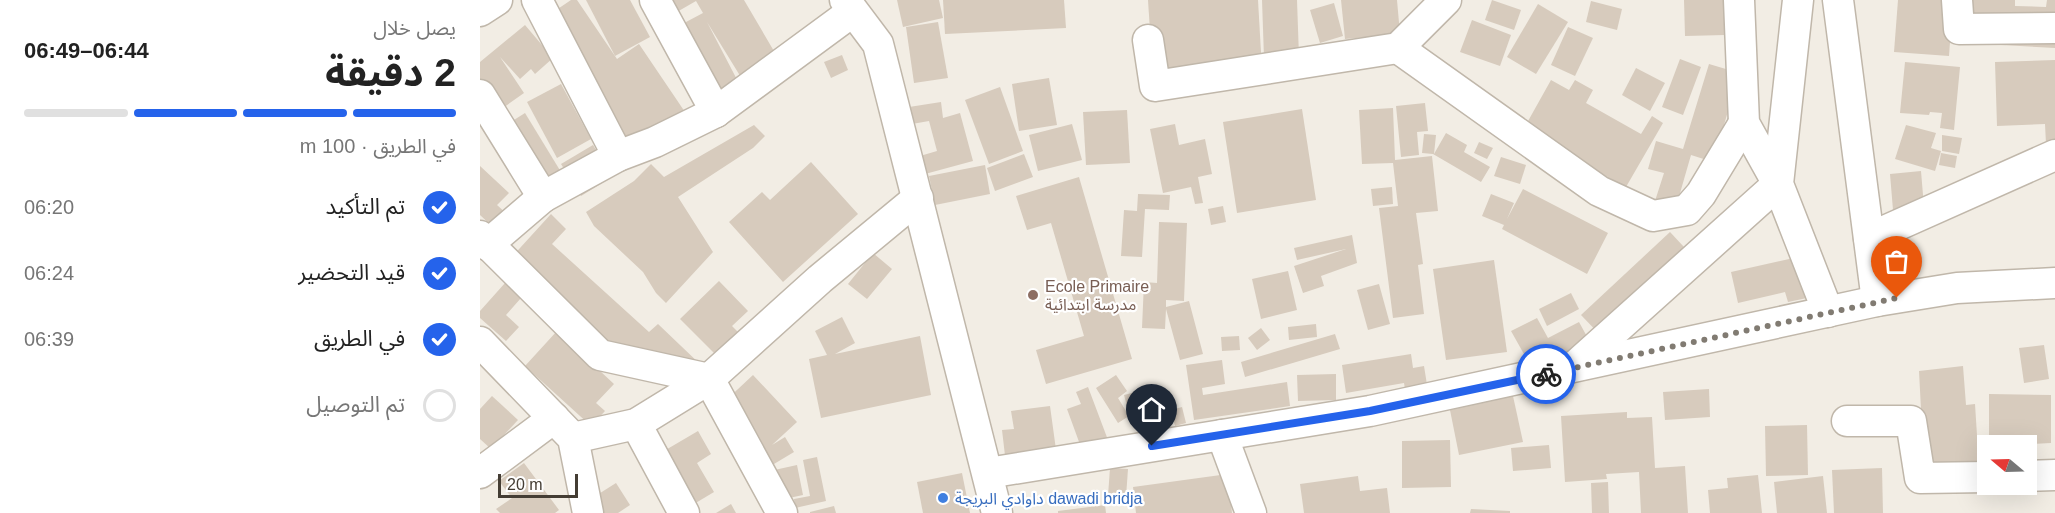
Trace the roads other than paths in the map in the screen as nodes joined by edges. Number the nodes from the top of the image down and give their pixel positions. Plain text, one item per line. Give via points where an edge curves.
1 (498, 0) edge
2 (537, 0) edge
3 (655, 0) edge
4 (1446, 0) edge
5 (1739, 0) edge
6 (1798, 0) edge
7 (1838, 0) edge
8 (1957, 0) edge
9 (848, 6) edge
10 (480, 11) edge
11 (2055, 28) edge
12 (1148, 40) dead end
13 (1398, 48) junction
14 (480, 95) edge
15 (716, 112) junction
16 (1744, 123) junction
17 (2055, 155) edge
18 (618, 156) junction
19 (1778, 184) junction
20 (543, 197) junction
21 (918, 198) junction
22 (1869, 238) junction
23 (484, 240) edge
24 (2055, 283) edge
25 (1877, 301) junction
26 (1828, 312) junction
27 (480, 342) edge
28 (1573, 368) junction
29 (709, 379) junction
30 (1846, 421) dead end
31 (636, 424) junction
32 (563, 428) junction
33 (1222, 435) junction
34 (480, 473) edge
35 (988, 473) junction
36 (2055, 475) edge
37 (2037, 476) edge
38 (1977, 477) edge
39 (588, 513) edge
40 (684, 513) edge
41 (782, 513) edge
42 (997, 513) edge
43 (1251, 513) edge

1 - 10 street
2 - 18 street
3 - 15 street
4 - 13 street
5 - 16 street
6 - 19 street
7 - 22 street
8 - 11 street via 1959,29
9 - 15 street
9 - 21 street via 879,45
12 - 13 street via 1155,86
13 - 16 street via 1599,191 1653,216 1687,210
14 - 20 street
15 - 18 street
16 - 19 street
17 - 22 street
18 - 20 street
19 - 26 street
19 - 28 street
20 - 23 street
21 - 29 street
21 - 35 street
22 - 25 street
23 - 29 street via 600,356
24 - 25 street via 1956,288
25 - 26 street
26 - 28 street
27 - 32 street
28 - 33 street via 1370,411
29 - 31 street
29 - 41 street
30 - 38 street via 1911,421 1920,478
31 - 32 street
31 - 40 street
32 - 34 street
32 - 39 street
33 - 35 street
33 - 43 street
35 - 42 street
36 - 37 street

